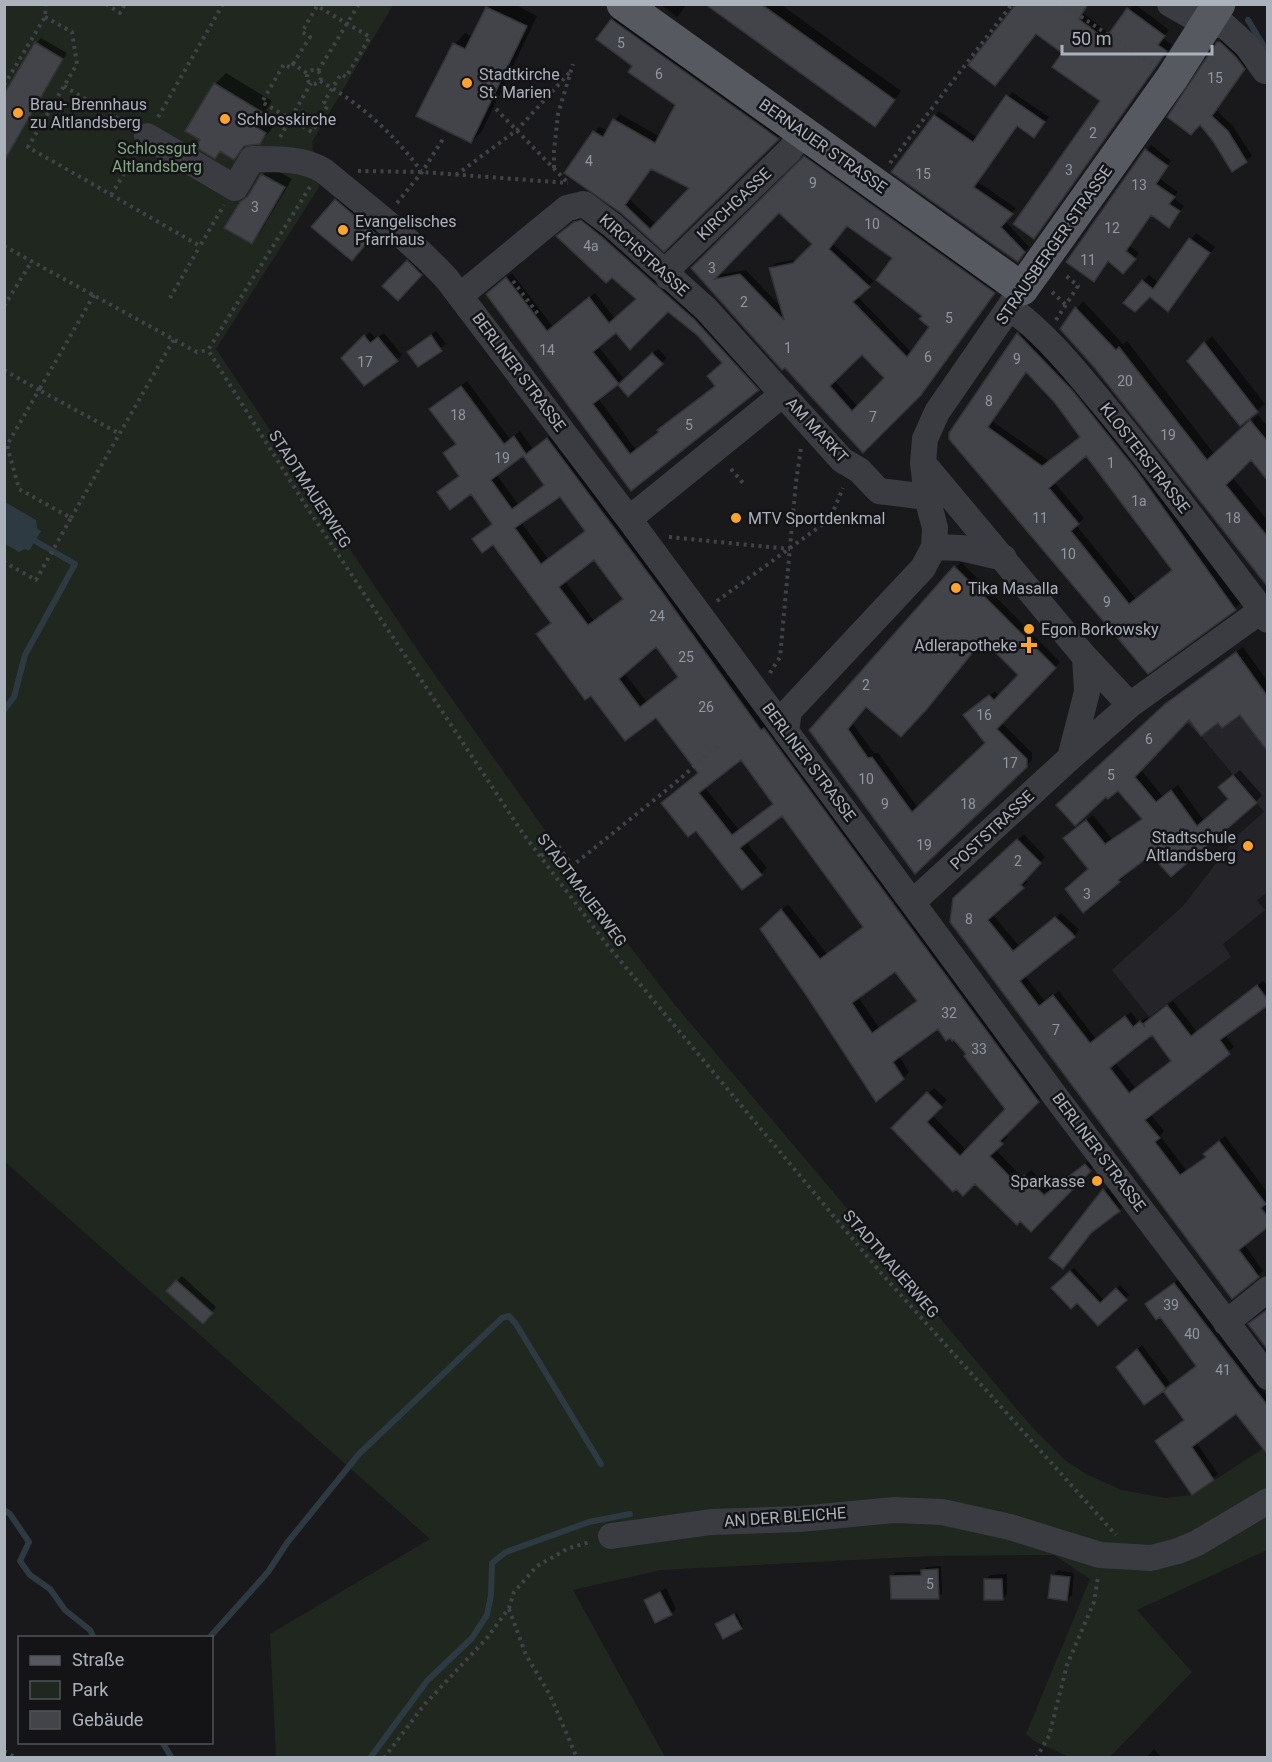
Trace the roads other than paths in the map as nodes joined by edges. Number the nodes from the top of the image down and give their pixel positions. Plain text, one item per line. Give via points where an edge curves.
1 (623, 4) edge
2 (1170, 4) edge
3 (1213, 15) edge
4 (1265, 71) dead end
5 (803, 132) junction
6 (147, 136) road end
7 (668, 277) junction
8 (1026, 294) junction
9 (461, 295) junction
10 (783, 394) junction
11 (923, 463) junction
12 (927, 497) junction
13 (629, 519) junction
14 (934, 547) junction
15 (1004, 558) junction
16 (1265, 615) edge
17 (1085, 657) junction
18 (1130, 705) junction
19 (786, 732) junction
20 (1070, 758) junction
21 (914, 901) junction
22 (1268, 1289) edge
23 (1226, 1323) junction
24 (1268, 1377) edge
25 (1268, 1501) edge
26 (611, 1536) road end

1 - 5 main road, BERNAUER STRASSE
2 - 3 street
3 - 4 street via 1247,46
3 - 8 main road, STRAUSBERGER STRASSE
5 - 7 street, KIRCHGASSE via 790,150 674,263
5 - 8 main road, BERNAUER STRASSE
6 - 9 street, BERLINER STRASSE via 235,188 252,159 315,165 431,261
7 - 9 street, KIRCHSTRASSE via 584,204 567,208
7 - 10 street, KIRCHSTRASSE via 706,309
8 - 11 street, STRAUSBERGER STRASSE via 937,412 925,438
8 - 16 street, KLOSTERSTRASSE via 1026,320 1079,375 1143,452
9 - 13 street, BERLINER STRASSE
10 - 12 street, AM MARKT via 842,460 859,470 879,491
10 - 13 street, AM MARKT
11 - 12 street, STRAUSBERGER STRASSE
11 - 15 street
12 - 14 street via 935,528
13 - 19 street, BERLINER STRASSE
14 - 15 street via 961,548
14 - 19 street via 923,568 789,711
15 - 17 street
16 - 18 street, POSTSTRASSE
17 - 18 street
17 - 20 street via 1087,692
18 - 20 street, POSTSTRASSE
19 - 21 street, BERLINER STRASSE
20 - 21 street, POSTSTRASSE
21 - 23 street, BERLINER STRASSE
22 - 23 street
23 - 24 street, BERLINER STRASSE
25 - 26 street, AN DER BLEICHE via 1197,1543 1139,1559 1100,1555 1010,1527 933,1512 894,1510 711,1522

